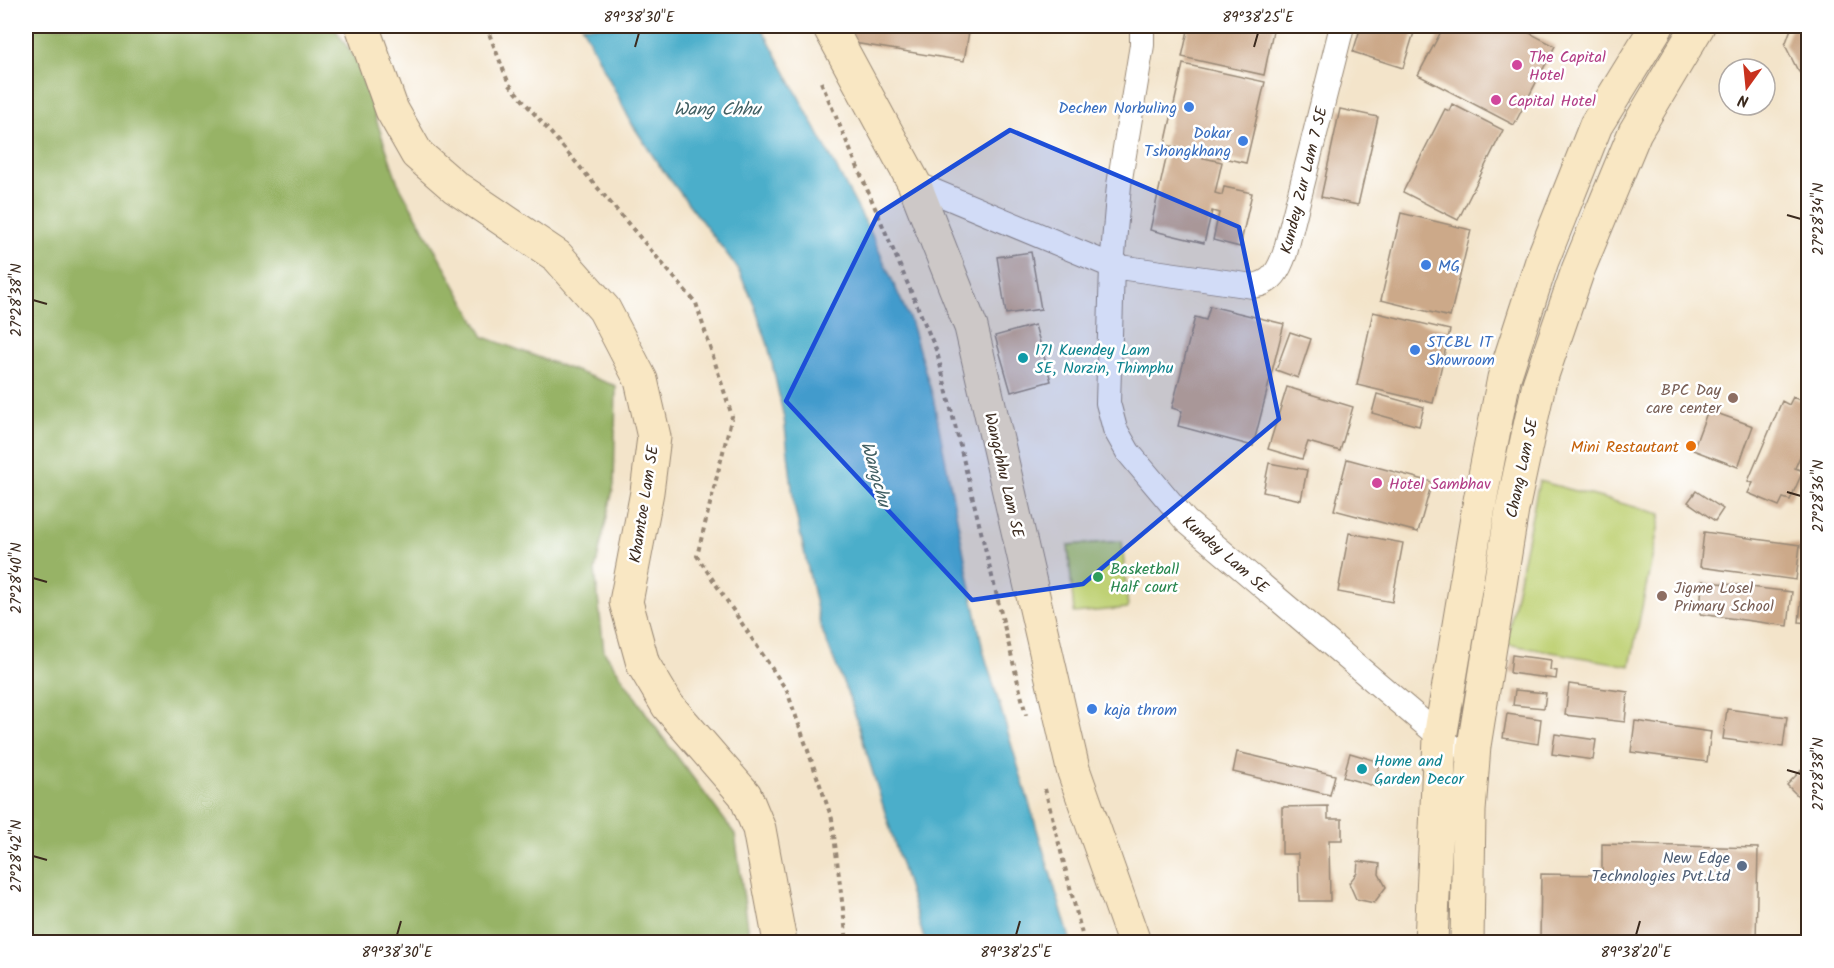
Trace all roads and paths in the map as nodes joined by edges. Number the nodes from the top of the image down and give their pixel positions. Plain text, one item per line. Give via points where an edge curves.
1 (362, 26) edge
2 (486, 26) edge
3 (829, 26) edge
4 (1142, 26) edge
5 (1342, 26) edge
6 (1657, 26) edge
7 (1698, 26) edge
8 (817, 72) dead end
9 (914, 183) junction
10 (1113, 266) junction
11 (1026, 717) dead end
12 (1440, 738) junction
13 (1473, 763) junction
14 (1043, 785) dead end
15 (780, 942) edge
16 (846, 942) edge
17 (1084, 942) edge
18 (1134, 942) edge
19 (1431, 942) edge
20 (1467, 942) edge

1 - 15 main road, Khamtoe Lam SE via 392,111 417,154 455,187 557,256 604,309 640,380 654,437 626,602 643,664 668,706 745,795 759,828
2 - 16 path via 509,84 696,303 732,416 696,556 787,691 832,819
3 - 9 main road, Wangchhu Lam SE
4 - 10 street, Kundey Lam SE via 1119,185
5 - 10 street, Kundey Zur Lam 7 SE via 1285,253 1272,278 1264,285 1253,286
6 - 12 main road, Chang Lam SE via 1596,125 1542,261 1504,378
7 - 13 main road, Chang Lam SE via 1635,132 1578,270 1539,384 1512,510
8 - 11 path via 937,352
9 - 10 street, Kundey Zur Lam 7 SE
9 - 18 main road, Wangchhu Lam SE via 971,327 1073,769
10 - 12 street, Kundey Lam SE via 1108,403 1115,429 1128,452 1186,521
12 - 13 street, Kundey Lam SE
12 - 19 main road, Chang Lam SE
13 - 20 main road, Chang Lam SE via 1468,811
14 - 17 path

